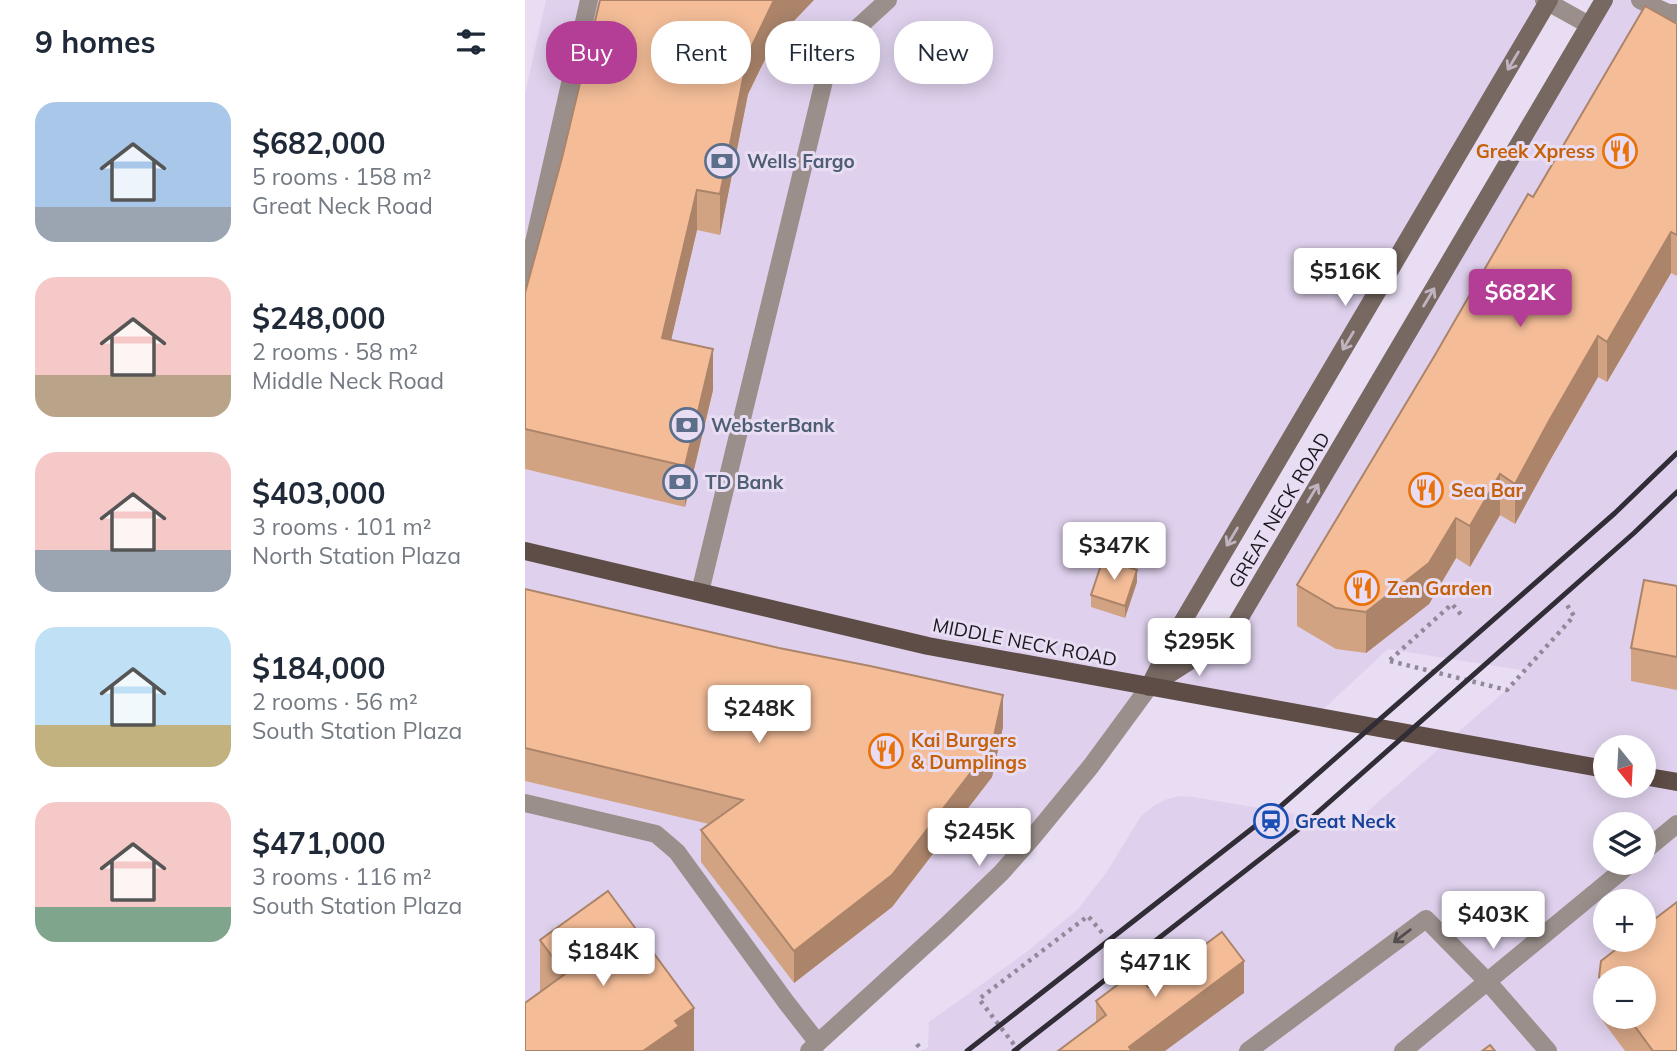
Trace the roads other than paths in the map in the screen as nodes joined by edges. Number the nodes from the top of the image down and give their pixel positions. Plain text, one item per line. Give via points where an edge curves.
1 (589, 0) edge
2 (888, 0) edge
3 (1604, 0) edge
4 (1640, 0) edge
5 (1547, 1) edge
6 (1677, 13) edge
7 (1589, 25) junction
8 (525, 282) edge
9 (525, 551) edge
10 (700, 592) junction
11 (1149, 687) junction
12 (1593, 767) edge
13 (1656, 778) edge
14 (1677, 782) edge
15 (525, 803) edge
16 (1677, 824) edge
17 (1656, 841) edge
18 (1616, 875) edge
19 (1487, 981) junction
20 (814, 1047) edge
21 (1248, 1051) edge
22 (1403, 1051) edge
23 (1548, 1051) edge

1 - 8 street
2 - 10 street via 831,52
3 - 7 main road, GREAT NECK ROAD
4 - 6 street
5 - 7 street
5 -> 11 main road, GREAT NECK ROAD via 1176,633
11 -> 7 main road, GREAT NECK ROAD via 1229,636
9 - 10 main road, MIDDLE NECK ROAD
10 - 11 main road, MIDDLE NECK ROAD via 927,646
11 - 12 main road, MIDDLE NECK ROAD
11 - 20 street via 1091,766 1001,873
13 - 14 main road
15 - 20 street via 656,834 677,852
16 - 17 street
18 - 19 street
19 -> 21 street via 1426,919
19 - 22 street
19 - 23 street

